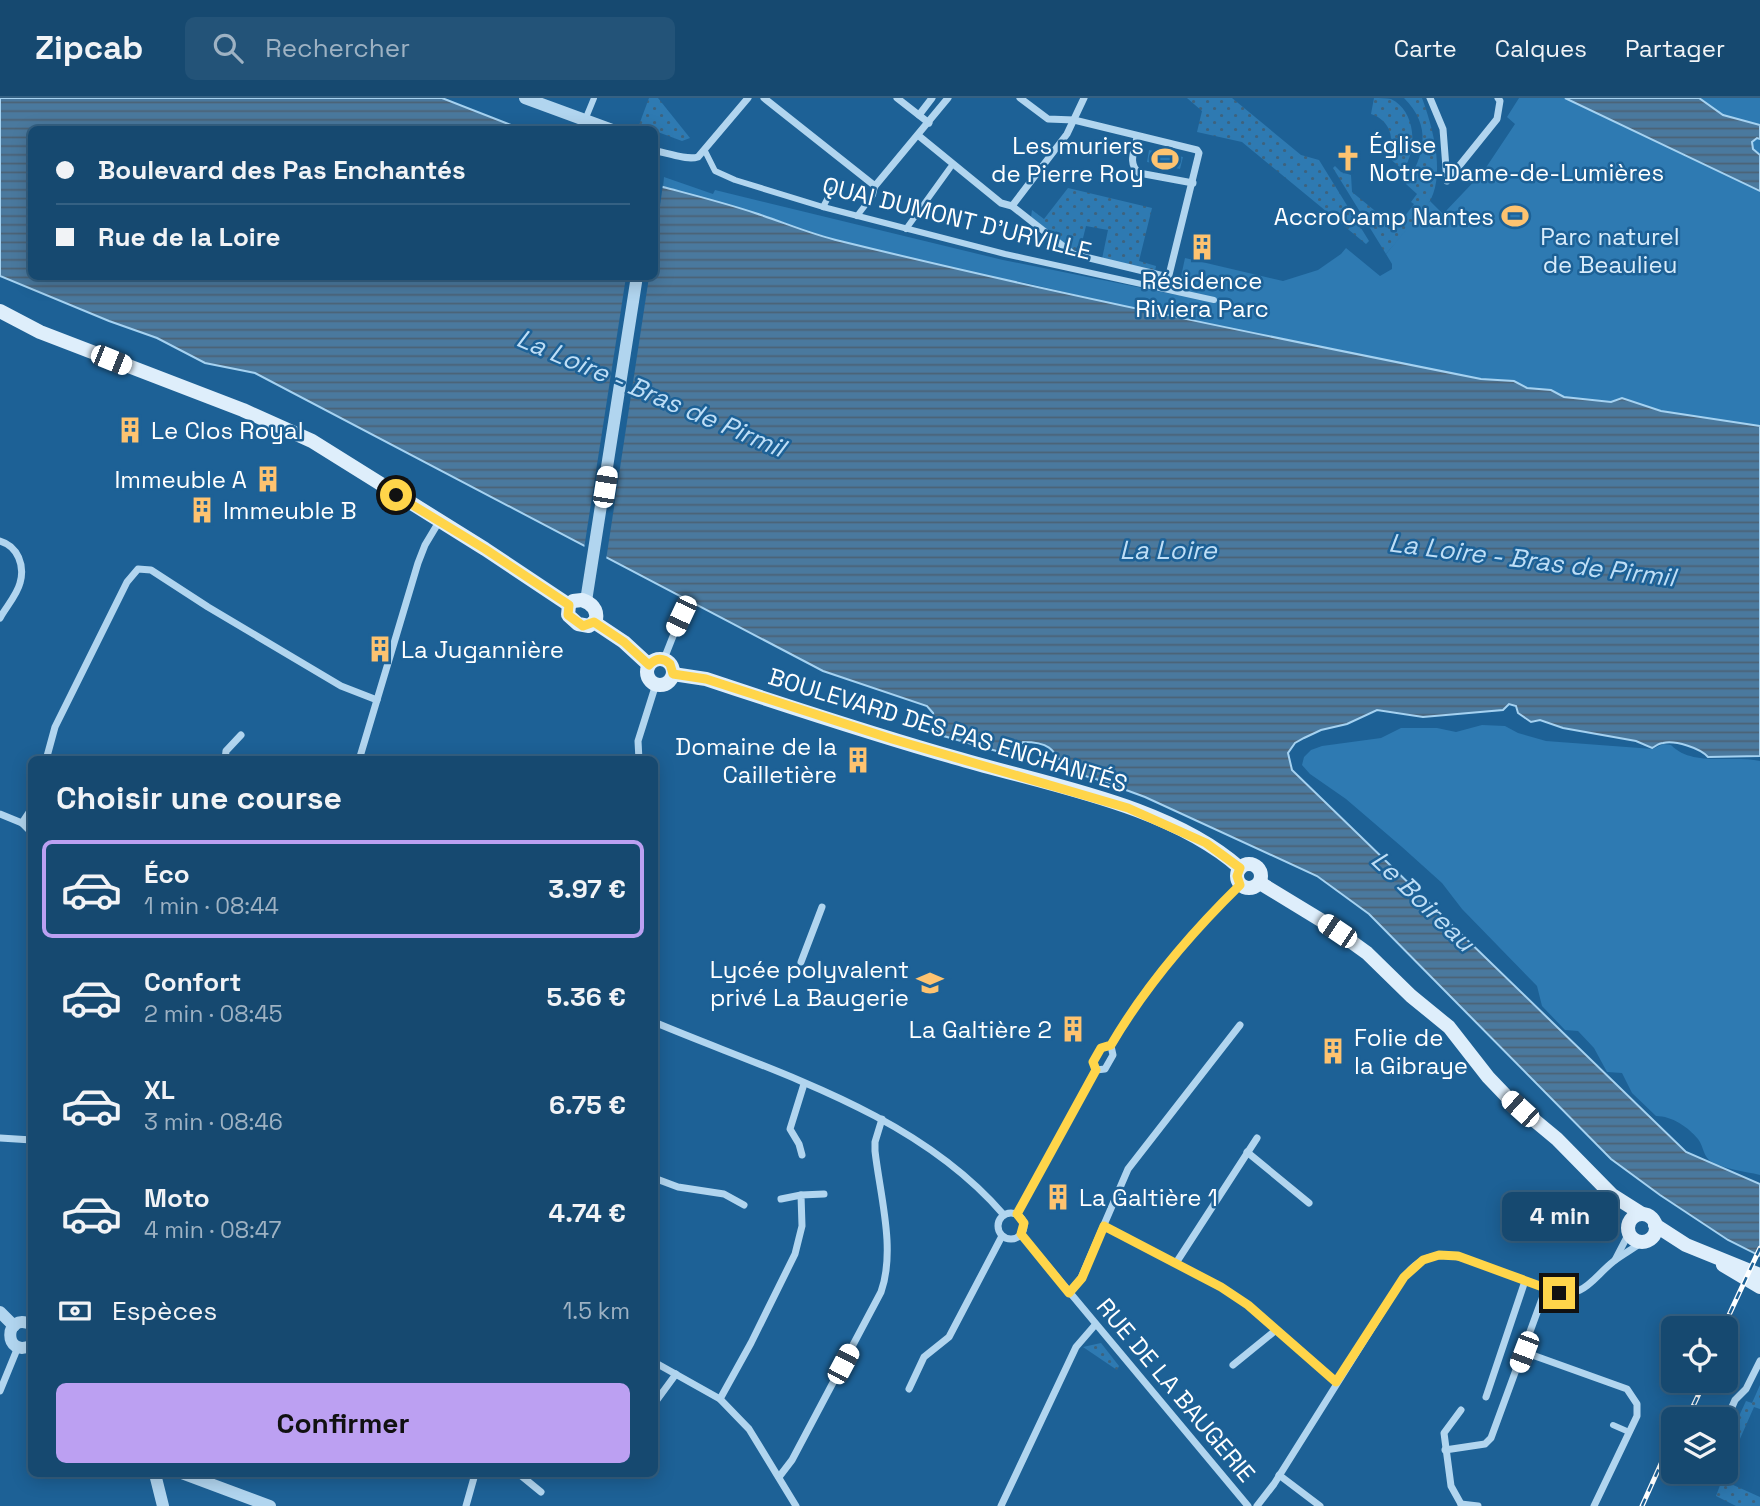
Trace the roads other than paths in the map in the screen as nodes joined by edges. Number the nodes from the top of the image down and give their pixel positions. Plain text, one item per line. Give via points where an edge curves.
1 (525, 98) edge
2 (594, 98) edge
3 (748, 98) edge
4 (764, 98) edge
5 (897, 98) edge
6 (932, 98) edge
7 (948, 98) edge
8 (1020, 98) edge
9 (1084, 98) edge
10 (1430, 98) edge
11 (1498, 98) edge
12 (919, 115) junction
13 (584, 120) junction
14 (1074, 120) junction
15 (929, 123) junction
16 (601, 126) edge
17 (919, 136) junction
18 (1137, 136) junction
19 (658, 151) edge
20 (705, 151) junction
21 (950, 168) dead end
22 (1193, 183) junction
23 (875, 186) junction
24 (832, 190) dead end
25 (1012, 206) junction
26 (822, 207) junction
27 (857, 216) junction
28 (906, 229) junction
29 (636, 280) edge
30 (1214, 300) dead end
31 (0, 311) edge
32 (0, 320) edge
33 (40, 332) junction
34 (440, 520) junction
35 (0, 541) edge
36 (588, 597) junction
37 (569, 605) junction
38 (681, 616) dead end
39 (0, 618) edge
40 (594, 622) junction
41 (664, 659) junction
42 (649, 665) junction
43 (673, 674) junction
44 (656, 684) junction
45 (377, 700) junction
46 (241, 735) dead end
47 (47, 756) edge
48 (225, 756) edge
49 (360, 756) edge
50 (639, 756) edge
51 (0, 814) edge
52 (28, 814) edge
53 (22, 823) junction
54 (28, 829) edge
55 (1240, 868) junction
56 (1260, 883) junction
57 (1240, 885) junction
58 (822, 907) dead end
59 (801, 962) dead end
60 (658, 1024) edge
61 (1240, 1025) dead end
62 (1111, 1045) junction
63 (1096, 1070) junction
64 (804, 1084) junction
65 (883, 1119) junction
66 (0, 1138) edge
67 (1257, 1138) dead end
68 (28, 1139) edge
69 (1247, 1152) junction
70 (802, 1156) dead end
71 (658, 1180) edge
72 (824, 1194) dead end
73 (801, 1195) junction
74 (1612, 1195) junction
75 (781, 1199) dead end
76 (1309, 1203) dead end
77 (744, 1205) dead end
78 (1003, 1214) junction
79 (1017, 1214) junction
80 (1642, 1214) junction
81 (1104, 1226) junction
82 (1629, 1228) junction
83 (1021, 1234) junction
84 (1649, 1235) junction
85 (1002, 1236) junction
86 (1707, 1254) junction
87 (1615, 1261) junction
88 (1175, 1263) junction
89 (1760, 1275) edge
90 (1525, 1281) junction
91 (1760, 1287) edge
92 (1546, 1288) junction
93 (1069, 1293) junction
94 (0, 1312) edge
95 (28, 1322) edge
96 (13, 1325) junction
97 (1095, 1325) junction
98 (1276, 1330) junction
99 (15, 1344) edge
100 (1524, 1352) junction
101 (1760, 1361) edge
102 (658, 1364) edge
103 (1233, 1365) dead end
104 (676, 1374) junction
105 (1336, 1382) junction
106 (1, 1385) edge
107 (909, 1390) dead end
108 (1486, 1397) dead end
109 (658, 1399) edge
110 (720, 1399) junction
111 (1732, 1407) edge
112 (1461, 1410) dead end
113 (1613, 1425) dead end
114 (1629, 1432) junction
115 (1445, 1450) junction
116 (1279, 1475) junction
117 (152, 1477) edge
118 (192, 1477) edge
119 (474, 1477) edge
120 (523, 1477) edge
121 (779, 1477) junction
122 (541, 1492) dead end
123 (1460, 1505) edge
124 (163, 1506) edge
125 (270, 1506) edge
126 (466, 1506) edge
127 (796, 1506) edge
128 (1001, 1506) edge
129 (1248, 1506) edge
130 (1257, 1506) edge
131 (1320, 1506) edge
132 (1478, 1506) edge
133 (1594, 1506) edge

1 - 13 street
2 - 13 street
3 - 20 street
4 - 23 street
5 - 12 street
6 - 12 street
7 - 15 street
8 - 14 street via 1048,119
9 - 14 street
10 - 11 street via 1443,130 1447,181 1497,119
12 - 15 street
13 - 16 street
14 - 18 street
14 - 25 street
15 - 17 street
17 - 23 street
17 - 25 street, QUAI DUMONT D'URVILLE via 1001,203
18 - 22 street via 1133,168
18 - 22 street via 1197,150
19 - 20 street via 693,159
20 - 26 street, QUAI DUMONT D'URVILLE via 715,171
21 - 28 street
22 - 25 street, QUAI DUMONT D'URVILLE via 1171,272 1164,276 1091,260 1068,250
23 - 27 street
24 - 26 street
26 - 27 street, QUAI DUMONT D'URVILLE
27 - 28 street, QUAI DUMONT D'URVILLE
28 - 30 street, QUAI DUMONT D'URVILLE
29 - 36 street
31 - 33 main road
32 - 33 main road
33 - 34 main road via 278,425
34 - 37 main road
34 - 45 street via 418,563
35 - 39 street via 17,552 22,566 20,584
36 - 37 main road
36 - 40 main road via 596,611
37 - 40 main road via 568,615 574,621 583,626
38 - 41 street
40 - 42 main road
41 - 42 main road
41 - 43 main road
42 - 44 main road via 648,676
43 - 44 main road via 667,682
43 - 55 main road, BOULEVARD DES PAS ENCHANTÉS via 706,679 1128,808 1206,843
44 - 50 street via 638,741
45 - 47 street via 341,686 151,570 138,569 127,582 55,727
45 - 49 street
46 - 48 street
51 - 53 street
52 - 53 street
53 - 54 street
55 - 56 main road via 1258,867
55 - 57 main road
56 - 57 main road via 1250,888
56 - 74 main road via 1367,953 1449,1027 1499,1090 1566,1147
57 - 62 street via 1169,965
58 - 59 street
60 - 64 street
61 - 81 street via 1128,1168
62 - 63 street via 1101,1048 1093,1062
62 - 63 street via 1113,1055 1105,1069
63 - 79 street
64 - 65 street
64 - 70 street via 790,1129
65 - 78 street via 952,1165
65 - 121 street via 874,1150 887,1247 886,1280
66 - 68 street
67 - 69 street
69 - 76 street
69 - 88 street
71 - 77 street via 724,1194
72 - 73 street
73 - 75 street
73 - 110 street via 802,1226 794,1254
74 - 80 main road
74 - 82 main road
78 - 79 street
78 - 85 street via 997,1226
79 - 83 street via 1024,1223
80 - 82 main road via 1634,1216
80 - 84 main road via 1650,1216
81 - 88 street
81 - 93 street via 1082,1278
82 - 84 main road via 1634,1239
82 - 87 street
83 - 85 street via 1012,1239
83 - 93 street, RUE DE LA BAUGERIE
84 - 86 main road
84 - 87 street
85 - 107 street via 949,1337 924,1357
86 - 89 main road
86 - 91 main road
87 - 92 street via 1578,1291 1559,1293
88 - 98 street via 1221,1287
90 - 92 street
90 - 105 street via 1458,1256 1423,1260 1404,1277
90 - 108 street
92 - 100 street
93 - 97 street, RUE DE LA BAUGERIE
94 - 96 street
95 - 96 street
96 - 99 street via 10,1332
97 - 128 street via 1076,1347
97 - 129 street, RUE DE LA BAUGERIE
98 - 103 street
98 - 105 street
99 - 106 street
100 - 114 street via 1627,1389 1637,1404
100 - 115 street via 1491,1438 1485,1444
101 - 111 street
102 - 104 street
104 - 109 street
104 - 110 street
105 - 116 street
110 - 121 street via 749,1429
112 - 115 street via 1444,1433
113 - 114 street
114 - 133 street
115 - 123 street via 1451,1486
116 - 130 street
116 - 131 street
117 - 124 street
118 - 125 street
119 - 126 street
120 - 122 street
121 - 127 street
123 - 132 street

